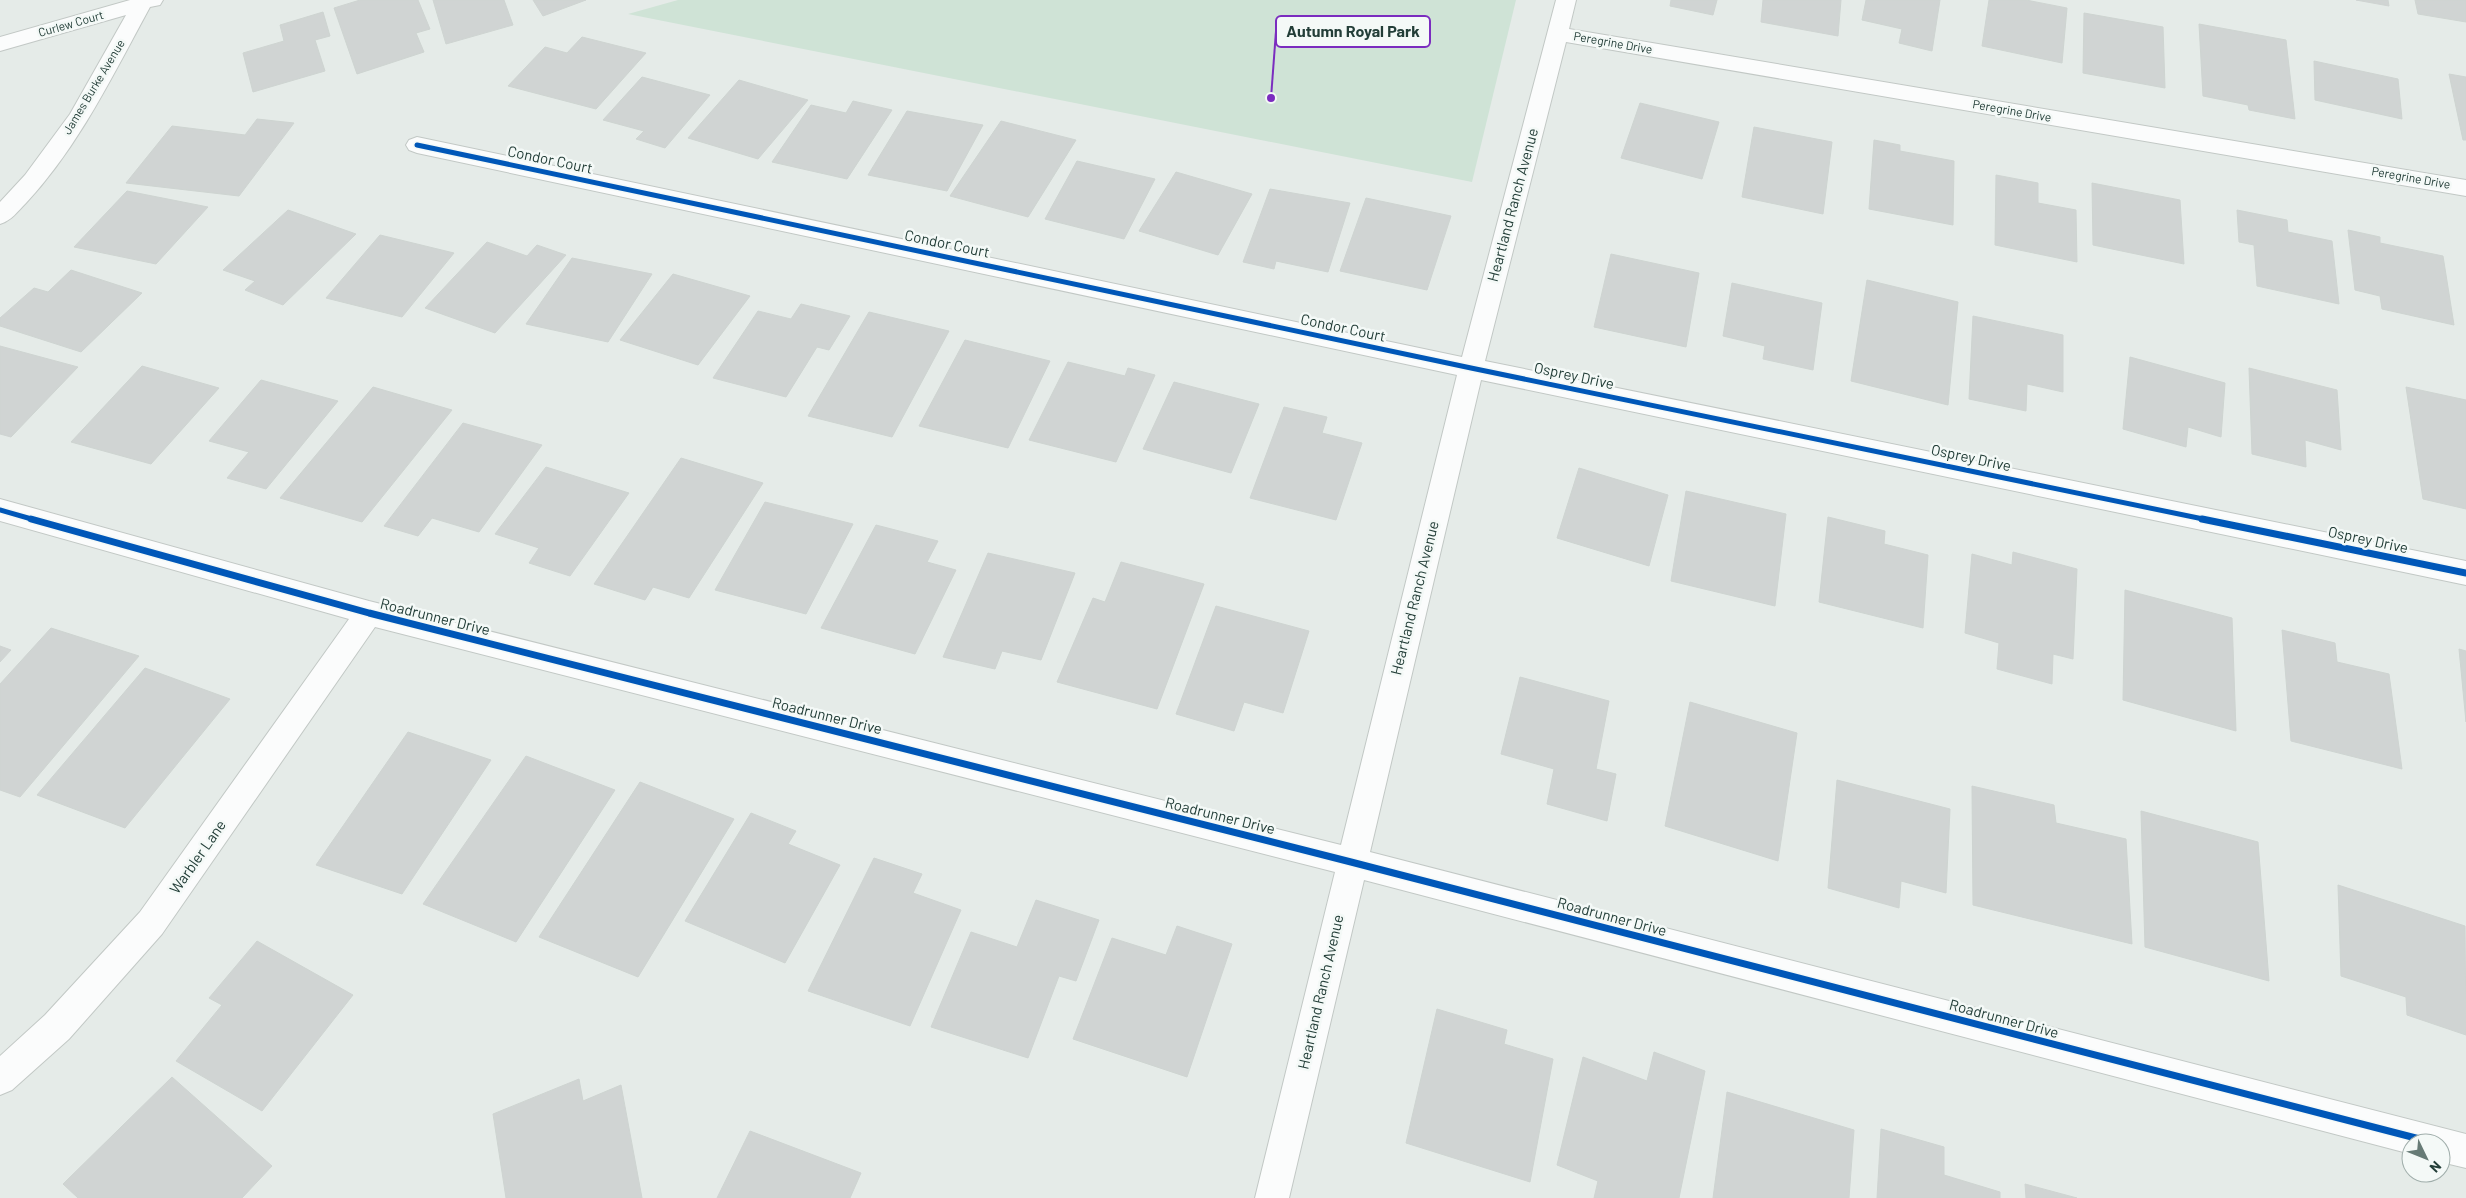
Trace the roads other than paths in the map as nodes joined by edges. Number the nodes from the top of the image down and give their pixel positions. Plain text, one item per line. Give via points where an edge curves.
1 (1566, 0) edge
2 (147, 1) edge
3 (1558, 34) junction
4 (0, 44) edge
5 (417, 145) dead end
6 (2466, 188) edge
7 (0, 216) edge
8 (1471, 368) junction
9 (0, 510) edge
10 (2466, 573) edge
11 (369, 613) junction
12 (1351, 862) junction
13 (0, 1078) edge
14 (2401, 1134) edge
15 (2451, 1147) edge
16 (2466, 1151) edge
17 (1272, 1198) edge

1 - 3 street, Heartland Ranch Avenue
2 - 4 street, Curlew Court
2 - 7 street, James Burke Avenue via 79,118 33,181
3 - 6 street, Peregrine Drive
3 - 8 street, Heartland Ranch Avenue
5 - 8 street, Condor Court
8 - 10 street, Osprey Drive
8 - 12 street, Heartland Ranch Avenue
9 - 11 street, Roadrunner Drive
11 - 12 street, Roadrunner Drive
11 - 13 street, Warbler Lane via 151,923 57,1027
12 - 14 street, Roadrunner Drive
12 - 17 street, Heartland Ranch Avenue
15 - 16 street

